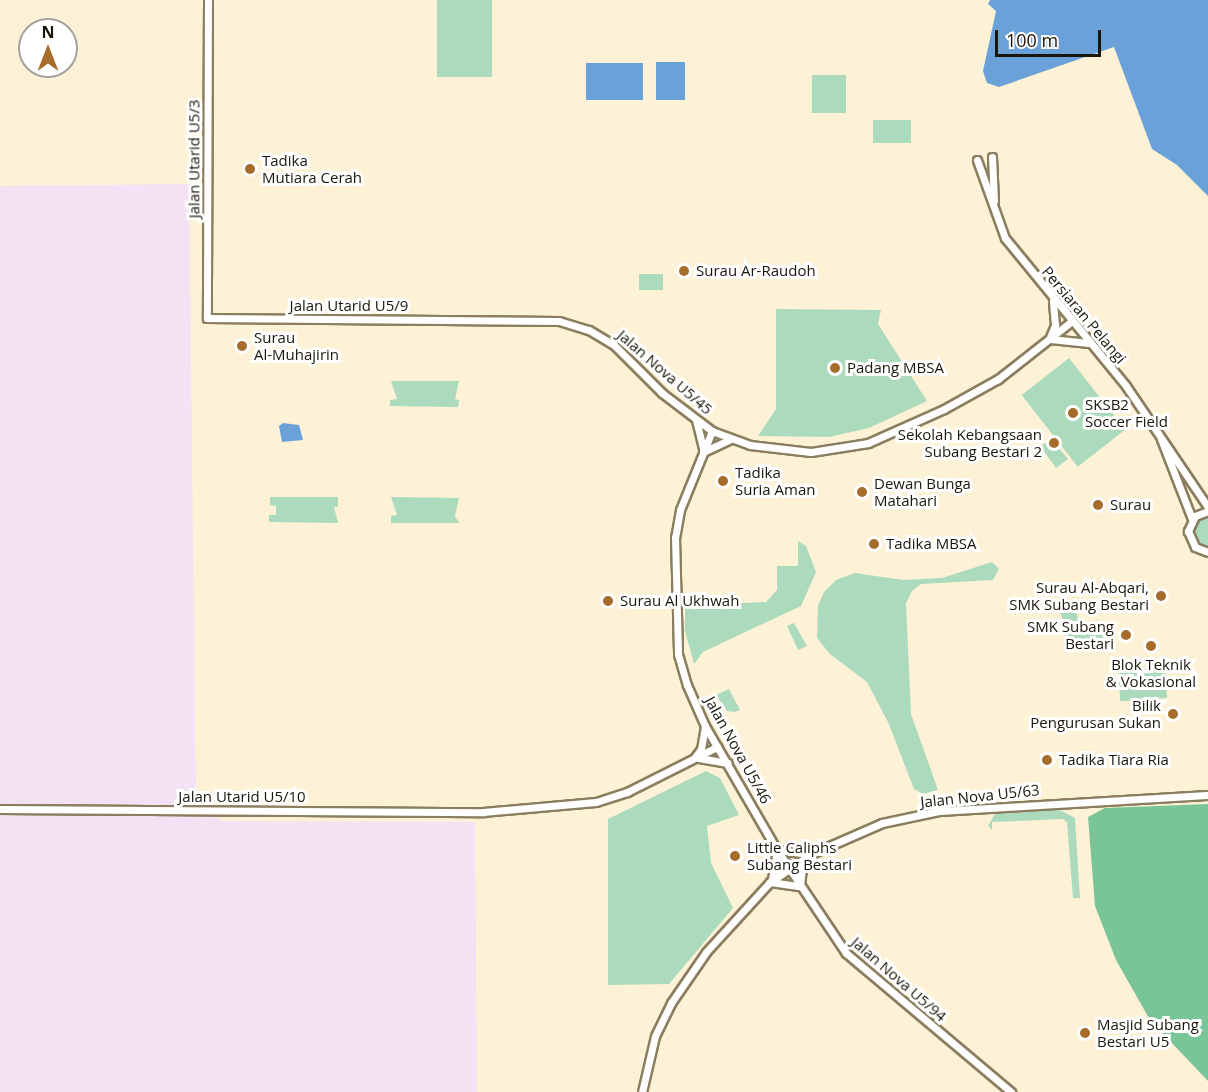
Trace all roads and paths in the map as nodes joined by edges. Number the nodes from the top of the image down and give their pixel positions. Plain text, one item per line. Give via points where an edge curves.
1 (208, 0) edge
2 (992, 157) dead end
3 (977, 160) dead end
4 (994, 204) junction
5 (1053, 299) junction
6 (207, 318) joint
7 (490, 319) joint
8 (1072, 321) junction
9 (1049, 339) junction
10 (1092, 344) junction
11 (696, 419) junction
12 (712, 431) junction
13 (734, 439) junction
14 (1161, 439) junction
15 (703, 452) junction
16 (1208, 509) edge
17 (1192, 519) junction
18 (1208, 552) edge
19 (705, 726) junction
20 (717, 747) junction
21 (694, 759) junction
22 (728, 764) junction
23 (1208, 795) edge
24 (0, 809) edge
25 (777, 850) junction
26 (811, 854) junction
27 (789, 869) junction
28 (770, 882) junction
29 (800, 886) junction
30 (642, 1092) edge
31 (1011, 1092) edge

1 - 6 street, Jalan Utarid U5/3
2 - 4 street
3 - 4 street
4 - 5 street, Persiaran Pelangi via 1005,238
5 - 8 street, Persiaran Pelangi
5 - 9 street via 1055,325
6 - 7 street, Jalan Utarid U5/9
7 - 11 street, Jalan Nova U5/45 via 560,321 589,330 614,345 662,393
8 - 9 street, Jalan Nova U5/45
8 - 10 street, Persiaran Pelangi
9 - 10 street via 1080,339
9 - 13 street, Jalan Nova U5/45 via 988,385 868,443 811,452 780,451
10 - 14 street, Persiaran Pelangi
11 - 12 street, Jalan Nova U5/45
11 - 15 street
12 - 13 street, Jalan Nova U5/45
12 - 15 street, Jalan Nova U5/46
13 - 15 street
14 - 16 street, Persiaran Pelangi via 1167,442
14 - 17 street, Persiaran Pelangi
15 - 19 street, Jalan Nova U5/46 via 680,510 673,563 678,654
16 - 17 street
17 - 18 street, Persiaran Pelangi via 1188,537 1195,548
19 - 20 street, Jalan Nova U5/46
19 - 21 street via 701,749
20 - 21 street, Jalan Utarid U5/10
20 - 22 street, Jalan Nova U5/46
21 - 22 street via 716,758
21 - 24 street, Jalan Utarid U5/10 via 612,798 483,812
22 - 25 street, Jalan Nova U5/46
23 - 26 street, Jalan Nova U5/63 via 939,811 882,823
25 - 26 street
25 - 27 street, Jalan Nova U5/46
25 - 28 street
26 - 27 street, Jalan Nova U5/63
26 - 29 street via 802,868
27 - 28 street, Jalan Nova U5/63
27 - 29 street, Jalan Nova U5/94
28 - 29 street
28 - 30 street, Jalan Nova U5/63 via 706,952 671,1003 656,1036
29 - 31 street, Jalan Nova U5/94 via 846,953

